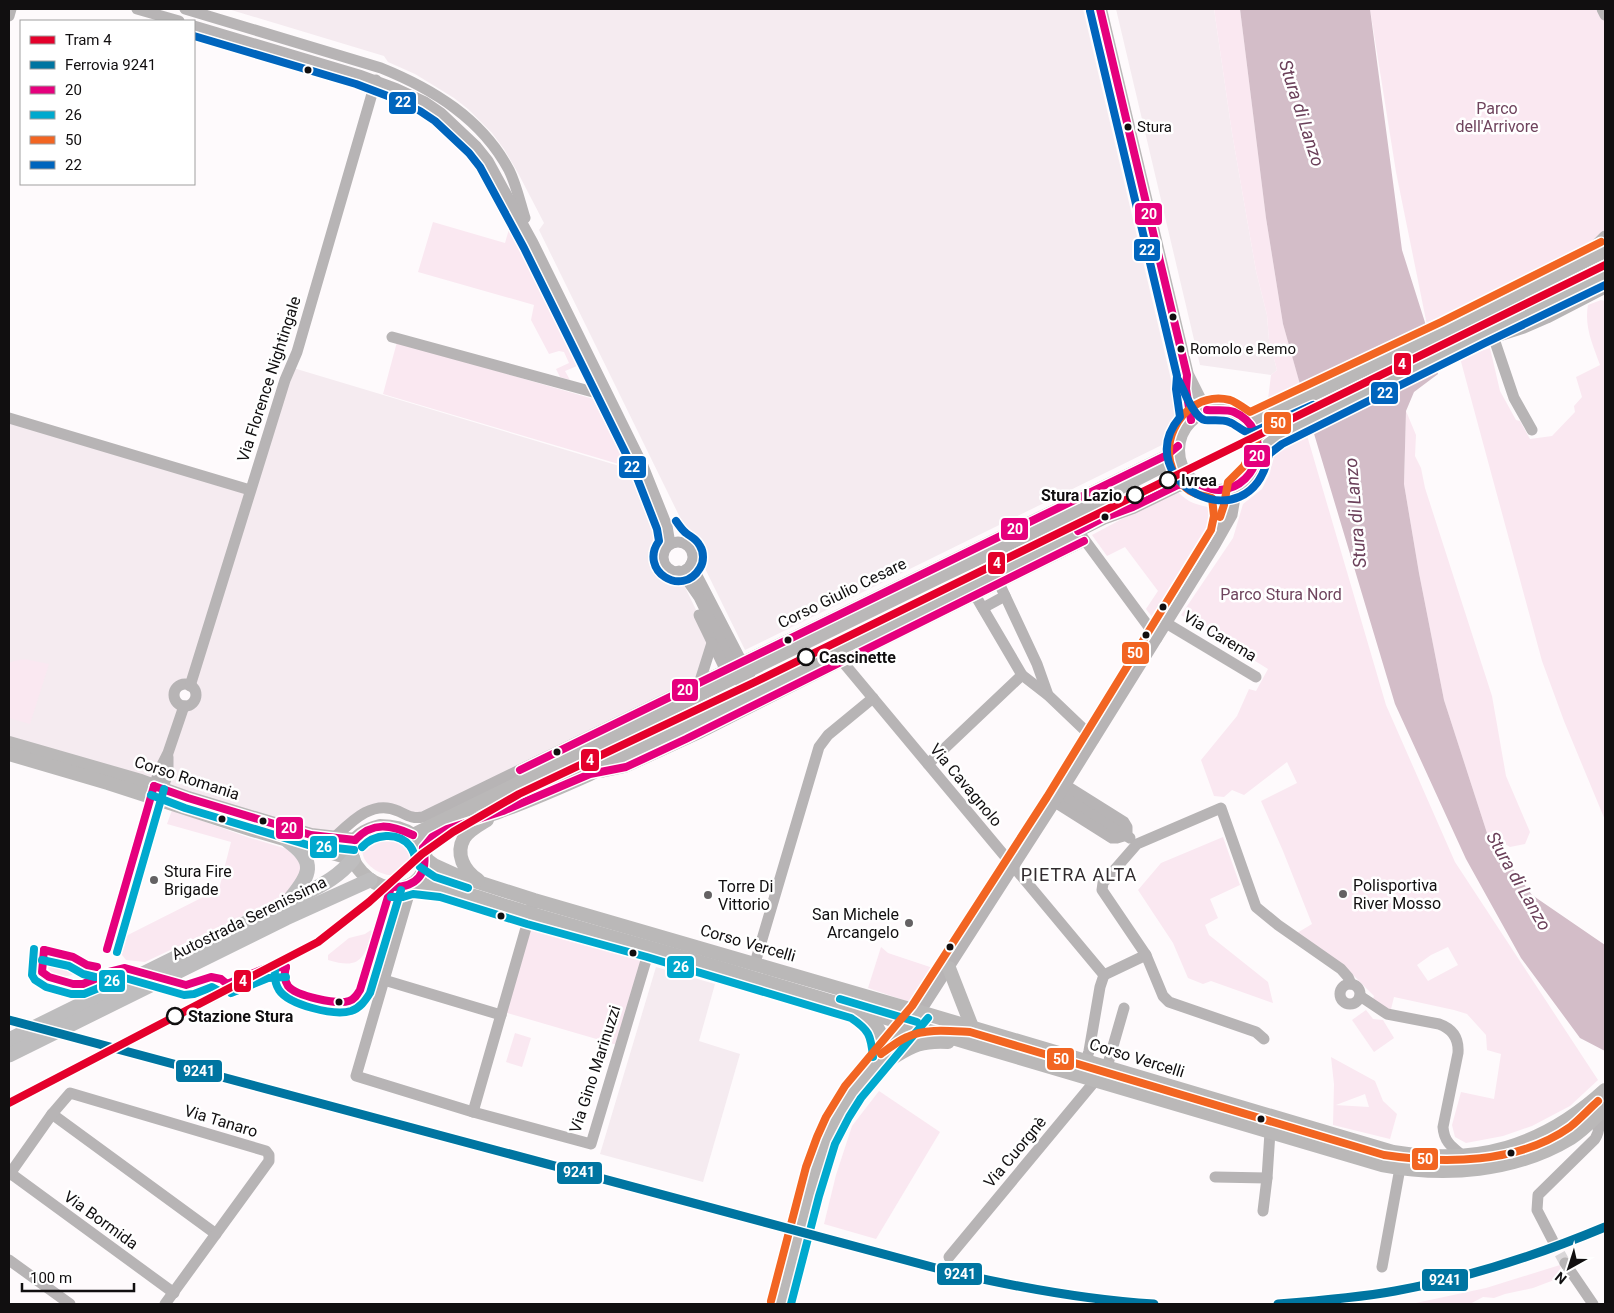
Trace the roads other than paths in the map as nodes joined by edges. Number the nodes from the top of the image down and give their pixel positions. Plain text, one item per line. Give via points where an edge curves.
1 (11, 9) edge
2 (137, 9) edge
3 (186, 9) edge
4 (1100, 9) edge
5 (1602, 9) edge
6 (9, 16) edge
7 (1605, 16) edge
8 (176, 20) edge
9 (195, 26) edge
10 (376, 80) junction
11 (1605, 236) edge
12 (533, 243) junction
13 (1605, 251) edge
14 (1580, 264) junction
15 (1605, 274) edge
16 (1604, 290) edge
17 (1488, 333) junction
18 (392, 336) dead end
19 (1187, 375) junction
20 (606, 390) junction
21 (1207, 410) junction
22 (9, 418) edge
23 (1191, 420) junction
24 (1249, 422) junction
25 (1532, 430) dead end
26 (1178, 449) junction
27 (1260, 450) junction
28 (1194, 482) junction
29 (1237, 486) junction
30 (250, 490) junction
31 (1221, 490) junction
32 (1221, 534) junction
33 (1081, 536) junction
34 (675, 543) junction
35 (691, 564) junction
36 (679, 572) junction
37 (999, 583) junction
38 (975, 595) junction
39 (1005, 596) junction
40 (699, 597) junction
41 (983, 608) junction
42 (926, 613) junction
43 (1166, 623) junction
44 (1157, 638) junction
45 (712, 643) junction
46 (842, 661) junction
47 (736, 670) junction
48 (1022, 675) junction
49 (1256, 677) dead end
50 (700, 681) junction
51 (190, 686) junction
52 (1049, 696) junction
53 (754, 698) junction
54 (872, 698) junction
55 (184, 706) junction
56 (1094, 739) junction
57 (9, 743) edge
58 (9, 754) edge
59 (928, 764) junction
60 (522, 775) junction
61 (157, 793) junction
62 (1060, 793) junction
63 (503, 811) junction
64 (364, 812) junction
65 (369, 828) junction
66 (413, 834) junction
67 (1127, 835) junction
68 (334, 838) junction
69 (355, 840) junction
70 (288, 841) junction
71 (1137, 844) junction
72 (424, 853) junction
73 (353, 859) junction
74 (1013, 866) junction
75 (370, 880) junction
76 (412, 884) junction
77 (483, 884) junction
78 (534, 900) junction
79 (284, 910) junction
80 (530, 914) junction
81 (650, 947) junction
82 (1146, 955) junction
83 (755, 963) junction
84 (949, 968) junction
85 (1104, 976) junction
86 (384, 980) junction
87 (1347, 985) junction
88 (1360, 996) junction
89 (1124, 1008) dead end
90 (855, 1009) junction
91 (920, 1012) junction
92 (501, 1014) junction
93 (909, 1025) junction
94 (972, 1027) junction
95 (1264, 1039) dead end
96 (9, 1040) edge
97 (968, 1042) junction
98 (9, 1055) edge
99 (883, 1056) junction
100 (1086, 1061) junction
101 (1104, 1066) junction
102 (873, 1069) junction
103 (1095, 1081) junction
104 (1605, 1090) edge
105 (1594, 1111) edge
106 (473, 1112) junction
107 (52, 1114) junction
108 (1276, 1118) junction
109 (1270, 1132) junction
110 (1463, 1156) junction
111 (1400, 1168) junction
112 (9, 1174) edge
113 (1215, 1177) dead end
114 (1267, 1178) junction
115 (1263, 1211) dead end
116 (216, 1234) junction
117 (1552, 1239) tunnel mouth
118 (949, 1256) dead end
119 (9, 1260) edge
120 (1565, 1264) tunnel mouth
121 (1382, 1267) dead end
122 (174, 1293) junction
123 (70, 1304) edge
124 (165, 1304) edge
125 (780, 1304) edge
126 (1593, 1304) edge

1 - 6 street
2 - 8 street
3 - 12 street via 381,68 448,102 486,136 503,159
4 - 19 main road
5 - 7 street
9 - 10 street
10 - 12 street via 425,102 476,146 488,161
10 - 30 street, Via Florence Nightingale via 297,352
11 - 14 street
12 - 20 street
13 - 14 main road
14 - 24 main road
15 - 17 main road
16 - 17 street via 1543,320 1499,336
17 - 25 street via 1512,394
17 - 27 main road via 1294,426
18 - 20 street via 593,392
19 - 21 main road
19 - 23 main road
20 - 34 street
21 - 23 main road
21 - 24 main road via 1230,410
22 - 30 street
23 - 26 main road via 1184,427
24 - 27 main road
26 - 28 main road via 1184,471
26 - 47 main road, Corso Giulio Cesare via 1175,459 1096,502
27 - 29 main road via 1253,471
28 - 31 main road via 1202,487
28 - 33 main road via 1178,485 1133,508 1103,518
29 - 31 main road
29 - 32 street via 1232,515
30 - 51 street, Via Florence Nightingale
31 - 32 street via 1224,516
32 - 43 street
33 - 37 street
33 - 42 main road
33 - 44 street
34 - 35 street via 685,544 692,550
34 - 36 street via 664,552 664,561 670,569
35 - 36 street
35 - 47 street
36 - 40 street
37 - 38 street
37 - 39 street
38 - 41 street
38 - 42 street
39 - 41 street
39 - 52 street
40 - 45 street via 696,609
40 - 47 street
41 - 48 street
42 - 46 street
42 - 53 main road
43 - 44 street
43 - 49 street, Via Carema
44 - 56 street
45 - 47 street
45 - 50 street
46 - 53 street
46 - 54 street, Via Cavagnolo
47 - 50 street, Corso Giulio Cesare
47 - 53 street
47 - 60 main road, Corso Giulio Cesare
48 - 52 street
48 - 59 street
50 - 60 street, Corso Giulio Cesare
51 - 55 street via 196,696 192,704
51 - 55 street via 180,686 174,694 177,703
52 - 56 street
53 - 63 main road
54 - 59 street, Via Cavagnolo
54 - 83 street via 828,735 819,747
55 - 61 street via 160,769
56 - 62 street
57 - 61 main road, Corso Romania
58 - 61 main road, Corso Romania
59 - 74 street, Via Cavagnolo
60 - 64 street, Corso Giulio Cesare via 423,817 411,818 388,808
60 - 66 main road, Corso Giulio Cesare
61 - 68 main road, Corso Romania via 311,835
61 - 70 main road, Corso Romania
62 - 67 street via 1124,822
62 - 67 street via 1112,838
62 - 74 street
63 - 72 main road via 447,829 432,837
63 - 77 main road via 465,836 462,844 460,854 465,869
64 - 65 street
64 - 68 street
65 - 66 main road via 390,826
65 - 69 main road
66 - 72 main road
67 - 71 street
68 - 69 main road, Corso Romania
69 - 73 main road
70 - 73 main road, Corso Romania
70 - 79 highway via 303,853 307,870 304,882
71 - 82 street via 1101,886
71 - 87 street via 1221,808 1256,907 1332,962 1344,974
72 - 76 main road via 425,867
72 - 77 main road, Corso Vercelli via 439,868
73 - 75 main road
73 - 79 highway, Autostrada Serenissima via 337,876
74 - 84 street
74 - 85 street, Via Cavagnolo
75 - 76 main road via 395,888
75 - 79 highway, Autostrada Serenissima
76 - 80 main road, Corso Vercelli via 442,887
76 - 86 street
77 - 78 main road, Corso Vercelli
78 - 80 street
78 - 83 main road, Corso Vercelli
79 - 96 highway, Autostrada Serenissima
79 - 98 highway, Autostrada Serenissima
80 - 81 main road, Corso Vercelli
80 - 92 street
81 - 90 main road, Corso Vercelli
81 - 106 street, Via Gino Marinuzzi via 590,1144
82 - 85 street
82 - 95 street via 1166,1000 1256,1032
83 - 91 main road, Corso Vercelli
84 - 91 street
84 - 94 main road
85 - 100 street
86 - 92 street
86 - 106 street via 356,1076
87 - 88 street via 1357,987
87 - 88 street via 1340,995 1345,1003 1354,1003
88 - 110 street via 1387,1014 1439,1024 1454,1034 1458,1053 1443,1127 1447,1142
89 - 101 street, Via Cuorgnè
90 - 93 main road, Corso Vercelli
90 - 99 main road via 878,1028
91 - 93 main road
91 - 94 main road, Corso Vercelli
92 - 106 street
93 - 97 main road, Corso Vercelli
93 - 99 main road
94 - 100 main road, Corso Vercelli
97 - 102 main road via 920,1043
97 - 103 main road, Corso Vercelli
99 - 102 main road
100 - 101 main road, Corso Vercelli
101 - 103 street, Via Cuorgnè
101 - 108 main road, Corso Vercelli
102 - 125 main road via 843,1108 826,1140
103 - 109 main road, Corso Vercelli
103 - 118 street, Via Cuorgnè
104 - 105 main road, Corso Vercelli
105 - 110 main road, Corso Vercelli via 1522,1143
105 - 111 main road, Corso Vercelli via 1572,1137 1532,1156 1473,1170 1448,1172
105 - 117 street via 1600,1125 1596,1138 1538,1195 1537,1210
107 - 112 street
107 - 116 street
107 - 116 street, Via Tanaro via 69,1093 266,1151 268,1161
108 - 109 street
108 - 110 main road, Corso Vercelli via 1393,1152 1434,1157
109 - 111 main road, Corso Vercelli
109 - 114 street
111 - 121 street
112 - 122 street, Via Bormida
113 - 114 street
114 - 115 street
116 - 122 street, Via Tanaro
119 - 123 street
120 - 126 street
122 - 124 street, Via Tanaro

